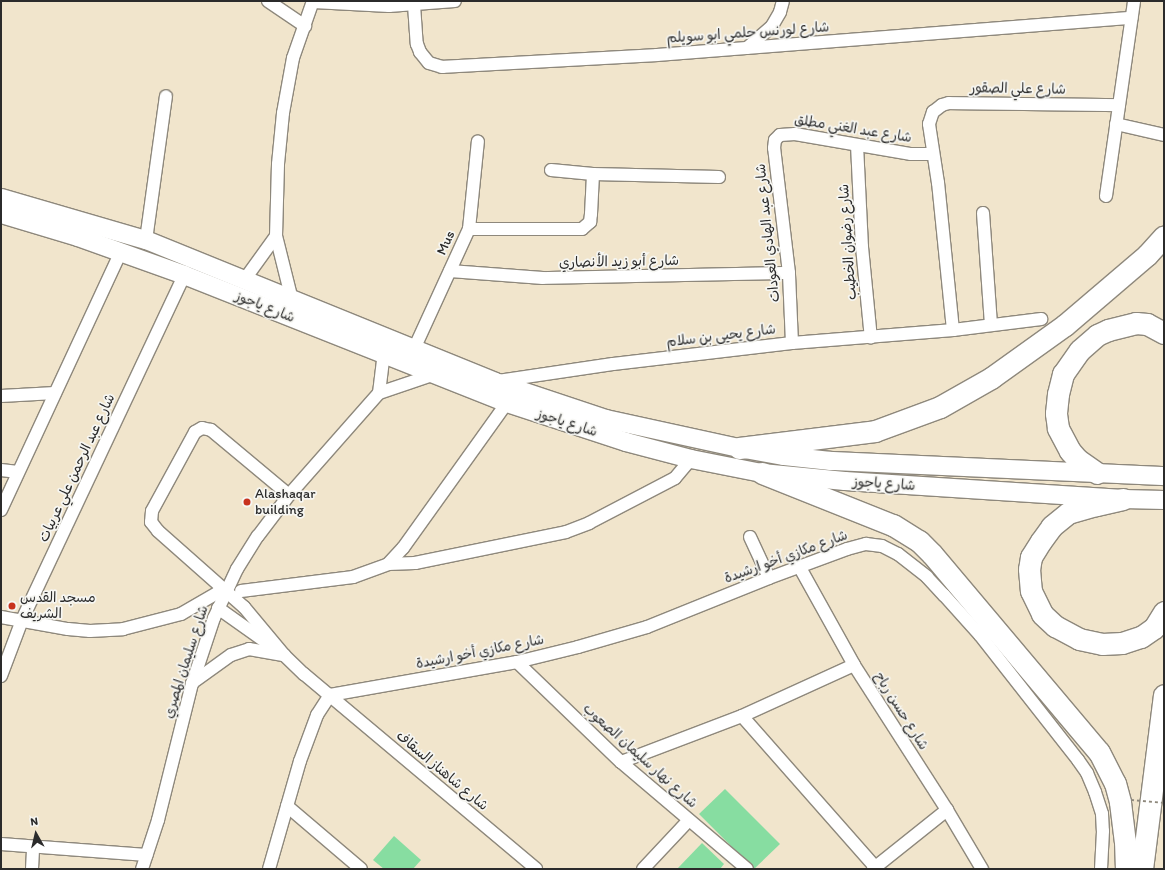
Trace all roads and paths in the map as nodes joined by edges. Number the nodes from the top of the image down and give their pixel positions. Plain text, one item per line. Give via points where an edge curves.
1 (268, 1) edge
2 (455, 1) edge
3 (783, 1) edge
4 (1134, 1) edge
5 (313, 2) edge
6 (414, 5) junction
7 (1132, 18) junction
8 (305, 26) junction
9 (747, 48) junction
10 (166, 96) dead end
11 (1119, 105) junction
12 (1116, 124) junction
13 (1164, 135) edge
14 (478, 141) dead end
15 (774, 144) joint
16 (857, 145) junction
17 (933, 154) junction
18 (551, 170) dead end
19 (593, 174) junction
20 (719, 177) dead end
21 (1106, 196) dead end
22 (1, 198) edge
23 (983, 213) dead end
24 (1, 214) edge
25 (469, 229) junction
26 (276, 236) junction
27 (1164, 236) edge
28 (146, 240) junction
29 (121, 252) junction
30 (450, 271) junction
31 (789, 273) junction
32 (184, 275) junction
33 (245, 279) junction
34 (292, 300) junction
35 (1041, 319) dead end
36 (991, 325) junction
37 (953, 330) junction
38 (1164, 333) edge
39 (871, 338) junction
40 (792, 342) junction
41 (414, 349) junction
42 (384, 354) junction
43 (435, 374) junction
44 (495, 382) junction
45 (55, 393) junction
46 (379, 393) junction
47 (1, 396) edge
48 (507, 403) junction
49 (738, 448) junction
50 (691, 459) junction
51 (1, 470) edge
52 (18, 472) junction
53 (762, 473) junction
54 (1097, 473) junction
55 (1164, 476) edge
56 (289, 495) junction
57 (1123, 499) junction
58 (1164, 500) edge
59 (1, 510) edge
60 (750, 537) dead end
61 (388, 564) junction
62 (800, 566) junction
63 (237, 569) junction
64 (769, 578) junction
65 (226, 591) junction
66 (241, 591) junction
67 (244, 607) junction
68 (218, 608) junction
69 (1164, 612) edge
70 (1, 617) edge
71 (22, 620) junction
72 (284, 655) junction
73 (517, 662) junction
74 (854, 665) junction
75 (1, 676) edge
76 (192, 684) junction
77 (330, 695) junction
78 (1164, 696) edge
79 (742, 716) junction
80 (621, 762) junction
81 (1131, 800) dead end
82 (1164, 803) edge
83 (287, 806) junction
84 (947, 810) junction
85 (688, 820) junction
86 (1, 844) edge
87 (33, 848) junction
88 (147, 855) junction
89 (874, 868) edge
90 (32, 869) edge
91 (142, 869) edge
92 (269, 869) edge
93 (361, 869) edge
94 (536, 869) edge
95 (644, 869) edge
96 (747, 869) edge
97 (982, 869) edge
98 (1101, 869) edge
99 (1126, 869) edge
100 (1142, 869) edge

1 - 8 street
2 - 6 street
3 - 9 street via 772,26 764,36
4 - 7 street
5 - 6 street via 367,6
5 - 8 street
6 - 9 street, شارع لورنس حلمي ابو سويلم via 420,52 429,63 442,67
7 - 9 street, شارع لورنس حلمي ابو سويلم
7 - 11 street
8 - 26 street via 293,58 283,113 278,164
10 - 28 street
11 - 12 street
11 - 17 street, شارع علي الصقور via 949,103 933,112 929,124
12 - 13 street
12 - 21 street
14 - 25 street, Mus
15 - 16 street, شارع عبد الغني مطلق via 777,137 790,134
15 - 31 street, شارع عبد الهادي العودات
16 - 17 street, شارع عبد الغني مطلق via 911,154
16 - 39 street, شارع رضوان الخطيب via 862,247
17 - 37 street
18 - 19 street
19 - 20 street
19 - 25 street via 590,222 582,229
22 - 28 main road, شارع ياجوز
23 - 36 street
24 - 29 main road, شارع ياجوز via 49,227
25 - 30 street, Mus
26 - 33 street
26 - 34 street
27 - 49 highway via 1137,264 1065,325 991,378 940,407 875,431
28 - 33 main road, شارع ياجوز
29 - 32 main road, شارع ياجوز
29 - 45 street
30 - 31 street, شارع أبو زيد الأنصاري via 543,278
30 - 41 street, Mus
31 - 40 street, شارع عبد الهادي العودات
32 - 42 main road, شارع ياجوز
32 - 71 street, شارع عبد الرحمن علي عربيات
33 - 34 main road, شارع ياجوز
34 - 41 main road, شارع ياجوز
35 - 36 street, شارع يحيى بن سلام
36 - 37 street, شارع يحيى بن سلام
37 - 39 street, شارع يحيى بن سلام
38 - 54 highway via 1147,324 1136,323 1108,330 1097,335 1080,350 1063,374 1056,413 1058,428 1070,451
39 - 40 street, شارع يحيى بن سلام
40 - 44 street, شارع يحيى بن سلام via 613,364
41 - 44 main road, شارع ياجوز
42 - 43 main road, شارع ياجوز
42 - 46 street
43 - 46 street, شارع سليمان المصري
43 - 48 main road, شارع ياجوز
44 - 49 main road, شارع ياجوز via 606,419
45 - 47 street
45 - 52 street
46 - 56 street, شارع سليمان المصري
48 - 50 main road, شارع ياجوز via 626,442
48 - 61 street via 403,548
49 - 54 main road, شارع ياجوز via 831,461
50 - 53 main road, شارع ياجوز
50 - 61 street via 675,478 589,523 566,532 415,563
51 - 52 street
52 - 59 street
53 - 57 main road, شارع ياجوز via 879,484
53 - 99 highway via 893,525 919,541 932,554 1099,752 1115,784 1120,802
54 - 55 main road, شارع ياجوز
56 - 63 street, شارع سليمان المصري
56 - 65 street via 211,430 202,428 195,432 152,511 151,522
57 - 58 main road, شارع ياجوز
57 - 69 highway via 1068,513 1052,526 1031,557 1031,591 1042,614 1055,626 1078,639 1102,644 1122,643 1141,637 1154,628
60 - 64 street
61 - 66 street via 354,577
62 - 64 street, شارع مكازي أخو ارشيدة
62 - 74 street, شارع حسن رباح
62 - 98 street, شارع مكازي أخو ارشيدة via 856,546 874,545 898,554 927,577 980,635 1087,773 1102,814
63 - 65 street, شارع سليمان المصري
63 - 66 street
64 - 73 street, شارع مكازي أخو ارشيدة via 646,627
65 - 67 street
65 - 68 street, شارع سليمان المصري
65 - 71 street via 217,593 181,614 123,629 90,631
66 - 67 street
67 - 72 street
68 - 72 street
68 - 76 street, شارع سليمان المصري
70 - 71 street
71 - 75 street, شارع عبد الرحمن علي عربيات
72 - 76 street via 249,649 231,655
72 - 77 street, شارع شاهناز السقاف
73 - 77 street, شارع مكازي أخو ارشيدة
73 - 80 street, شارع نهار سليمان الصعوب
74 - 79 street
74 - 84 street, شارع حسن رباح
76 - 88 street, شارع سليمان المصري
77 - 83 street via 317,716
77 - 94 street, شارع شاهناز السقاف
78 - 100 highway
79 - 80 street
79 - 89 street
80 - 85 street, شارع نهار سليمان الصعوب
81 - 82 path, bridge
83 - 92 street
83 - 93 street
84 - 89 street
84 - 97 street, شارع حسن رباح
85 - 95 street
85 - 96 street, شارع نهار سليمان الصعوب
86 - 87 street
87 - 88 street
87 - 90 street
88 - 91 street, شارع سليمان المصري

